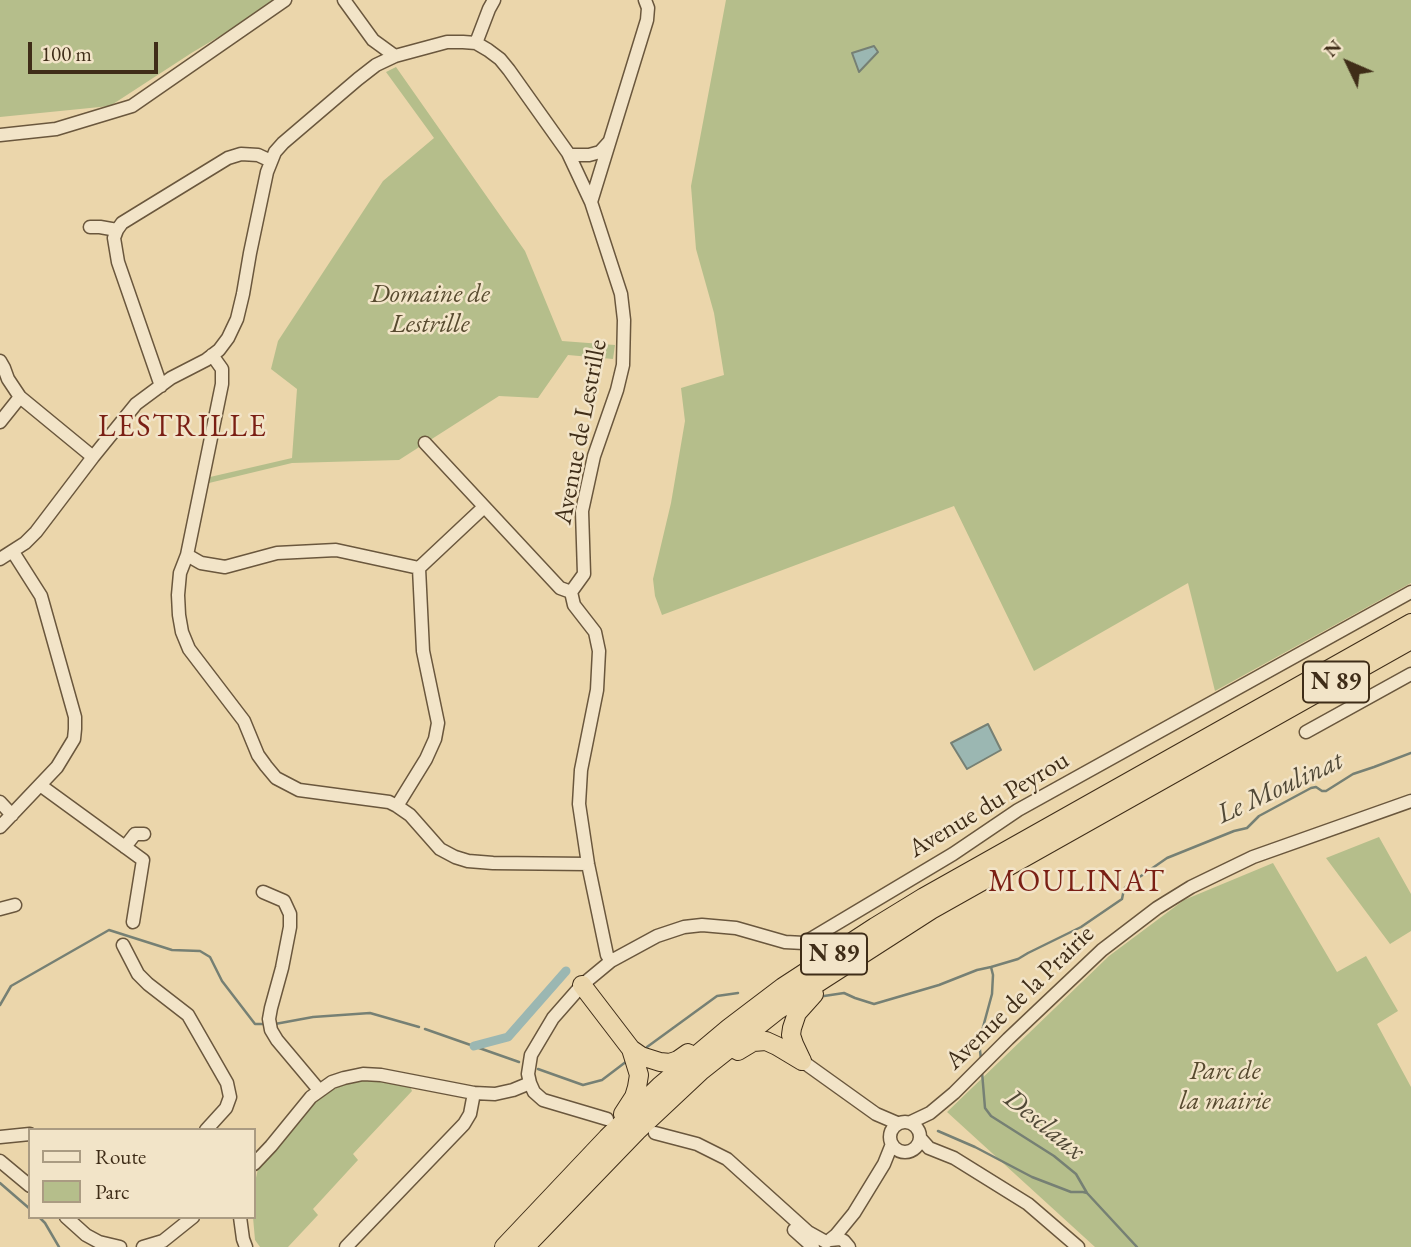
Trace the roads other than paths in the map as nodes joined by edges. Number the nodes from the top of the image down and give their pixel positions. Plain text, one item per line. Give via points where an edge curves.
1 (285, 0) edge
2 (344, 0) edge
3 (494, 0) edge
4 (645, 0) edge
5 (373, 40) junction
6 (476, 43) junction
7 (395, 56) junction
8 (376, 65) junction
9 (0, 135) edge
10 (609, 142) junction
11 (570, 155) junction
12 (271, 161) junction
13 (591, 202) junction
14 (90, 227) dead end
15 (117, 230) junction
16 (212, 355) junction
17 (0, 361) edge
18 (160, 386) junction
19 (20, 397) junction
20 (0, 422) edge
21 (425, 443) dead end
22 (93, 457) junction
23 (484, 507) junction
24 (13, 552) junction
25 (187, 555) junction
26 (0, 559) edge
27 (419, 568) junction
28 (571, 592) junction
29 (1411, 592) edge
30 (1411, 623) edge
31 (1411, 640) edge
32 (1411, 674) edge
33 (1306, 732) dead end
34 (40, 785) junction
35 (1411, 801) edge
36 (0, 802) edge
37 (397, 806) junction
38 (12, 815) junction
39 (0, 827) edge
40 (145, 834) dead end
41 (124, 847) junction
42 (588, 864) junction
43 (263, 892) dead end
44 (15, 905) dead end
45 (0, 909) edge
46 (133, 922) dead end
47 (123, 945) dead end
48 (830, 956) junction
49 (611, 961) junction
50 (851, 961) junction
51 (582, 985) junction
52 (631, 1049) junction
53 (802, 1061) junction
54 (530, 1083) junction
55 (319, 1090) junction
56 (474, 1093) junction
57 (607, 1119) dead end
58 (208, 1128) edge
59 (636, 1131) junction
60 (655, 1132) dead end
61 (28, 1134) edge
62 (0, 1137) edge
63 (607, 1138) junction
64 (909, 1138) junction
65 (0, 1160) edge
66 (256, 1162) edge
67 (753, 1182) junction
68 (28, 1184) edge
69 (854, 1213) junction
70 (68, 1219) edge
71 (190, 1219) edge
72 (240, 1219) edge
73 (826, 1243) edge
74 (120, 1247) edge
75 (143, 1247) edge
76 (246, 1247) edge
77 (346, 1247) edge
78 (504, 1247) edge
79 (525, 1247) edge
80 (813, 1247) edge
81 (848, 1247) edge
82 (1078, 1247) edge

1 - 9 street via 132,106 56,129
2 - 5 street
3 - 6 street
4 - 10 street via 648,20
5 - 7 street
5 - 8 street
6 - 7 street via 447,42
6 - 11 street, Avenue de Lestrille via 500,59
7 - 8 street
8 - 12 street via 283,143
10 - 11 street via 600,152
10 - 13 street
11 - 13 street, Avenue de Lestrille
12 - 15 street via 258,155 228,158
12 - 16 street via 237,319
13 - 28 street, Avenue de Lestrille via 621,294 624,347 617,390 594,456 582,511 584,574
14 - 15 street
15 - 18 street via 118,262
16 - 18 street
16 - 25 street via 222,369 222,384
17 - 19 street
18 - 22 street via 136,404
19 - 20 street
19 - 22 street
21 - 23 street
22 - 24 street via 36,532
23 - 27 street
23 - 28 street via 559,589
24 - 26 street
24 - 34 street via 41,596 75,717 74,739
25 - 27 street via 225,567 277,553 335,550
25 - 37 street via 178,595 182,632 189,649 244,721 258,755 276,778 299,790
27 - 37 street via 423,651 438,723 426,759
28 - 42 street via 574,605 595,632 598,651 597,690 579,804
29 - 49 street, Avenue du Peyrou via 1018,810 804,943 702,925 657,936
30 - 48 highway, N 89 via 924,897
31 - 50 highway, N 89 via 963,892
32 - 33 street
34 - 38 street
34 - 41 street
35 - 64 street, Avenue de la Prairie via 1253,857 1157,908 1102,950
36 - 38 street
37 - 42 street via 440,849 468,861
38 - 39 street
40 - 41 street via 135,834
41 - 46 street via 142,860
42 - 49 street
43 - 55 street via 284,901 289,914 271,1030
44 - 45 street
47 - 58 street via 148,985 188,1015 227,1083 230,1097 226,1108
48 - 52 highway via 801,969 678,1060 660,1062
48 - 63 highway, N 89 via 729,1028
49 - 51 street, Avenue du Peyrou
50 - 53 highway via 793,1020 791,1035
50 - 59 highway, N 89 via 731,1046
51 - 52 highway
51 - 54 street, Avenue du Peyrou via 561,1007 531,1055
52 - 63 highway via 639,1075 637,1087
53 - 59 highway via 772,1043 752,1042 658,1119
53 - 64 street
54 - 56 street via 505,1093
54 - 57 street via 538,1096
55 - 56 street via 344,1077 363,1074
55 - 66 street
56 - 77 street via 464,1124
59 - 79 highway, N 89
60 - 67 street via 708,1149
61 - 62 street
63 - 78 highway, N 89
64 - 69 street via 884,1164
64 - 82 street via 954,1158 1028,1204
65 - 68 street
67 - 73 street
67 - 80 street
69 - 73 street
69 - 81 street
70 - 74 street via 99,1242
71 - 75 street via 163,1241
72 - 76 street
73 - 81 street via 840,1239

